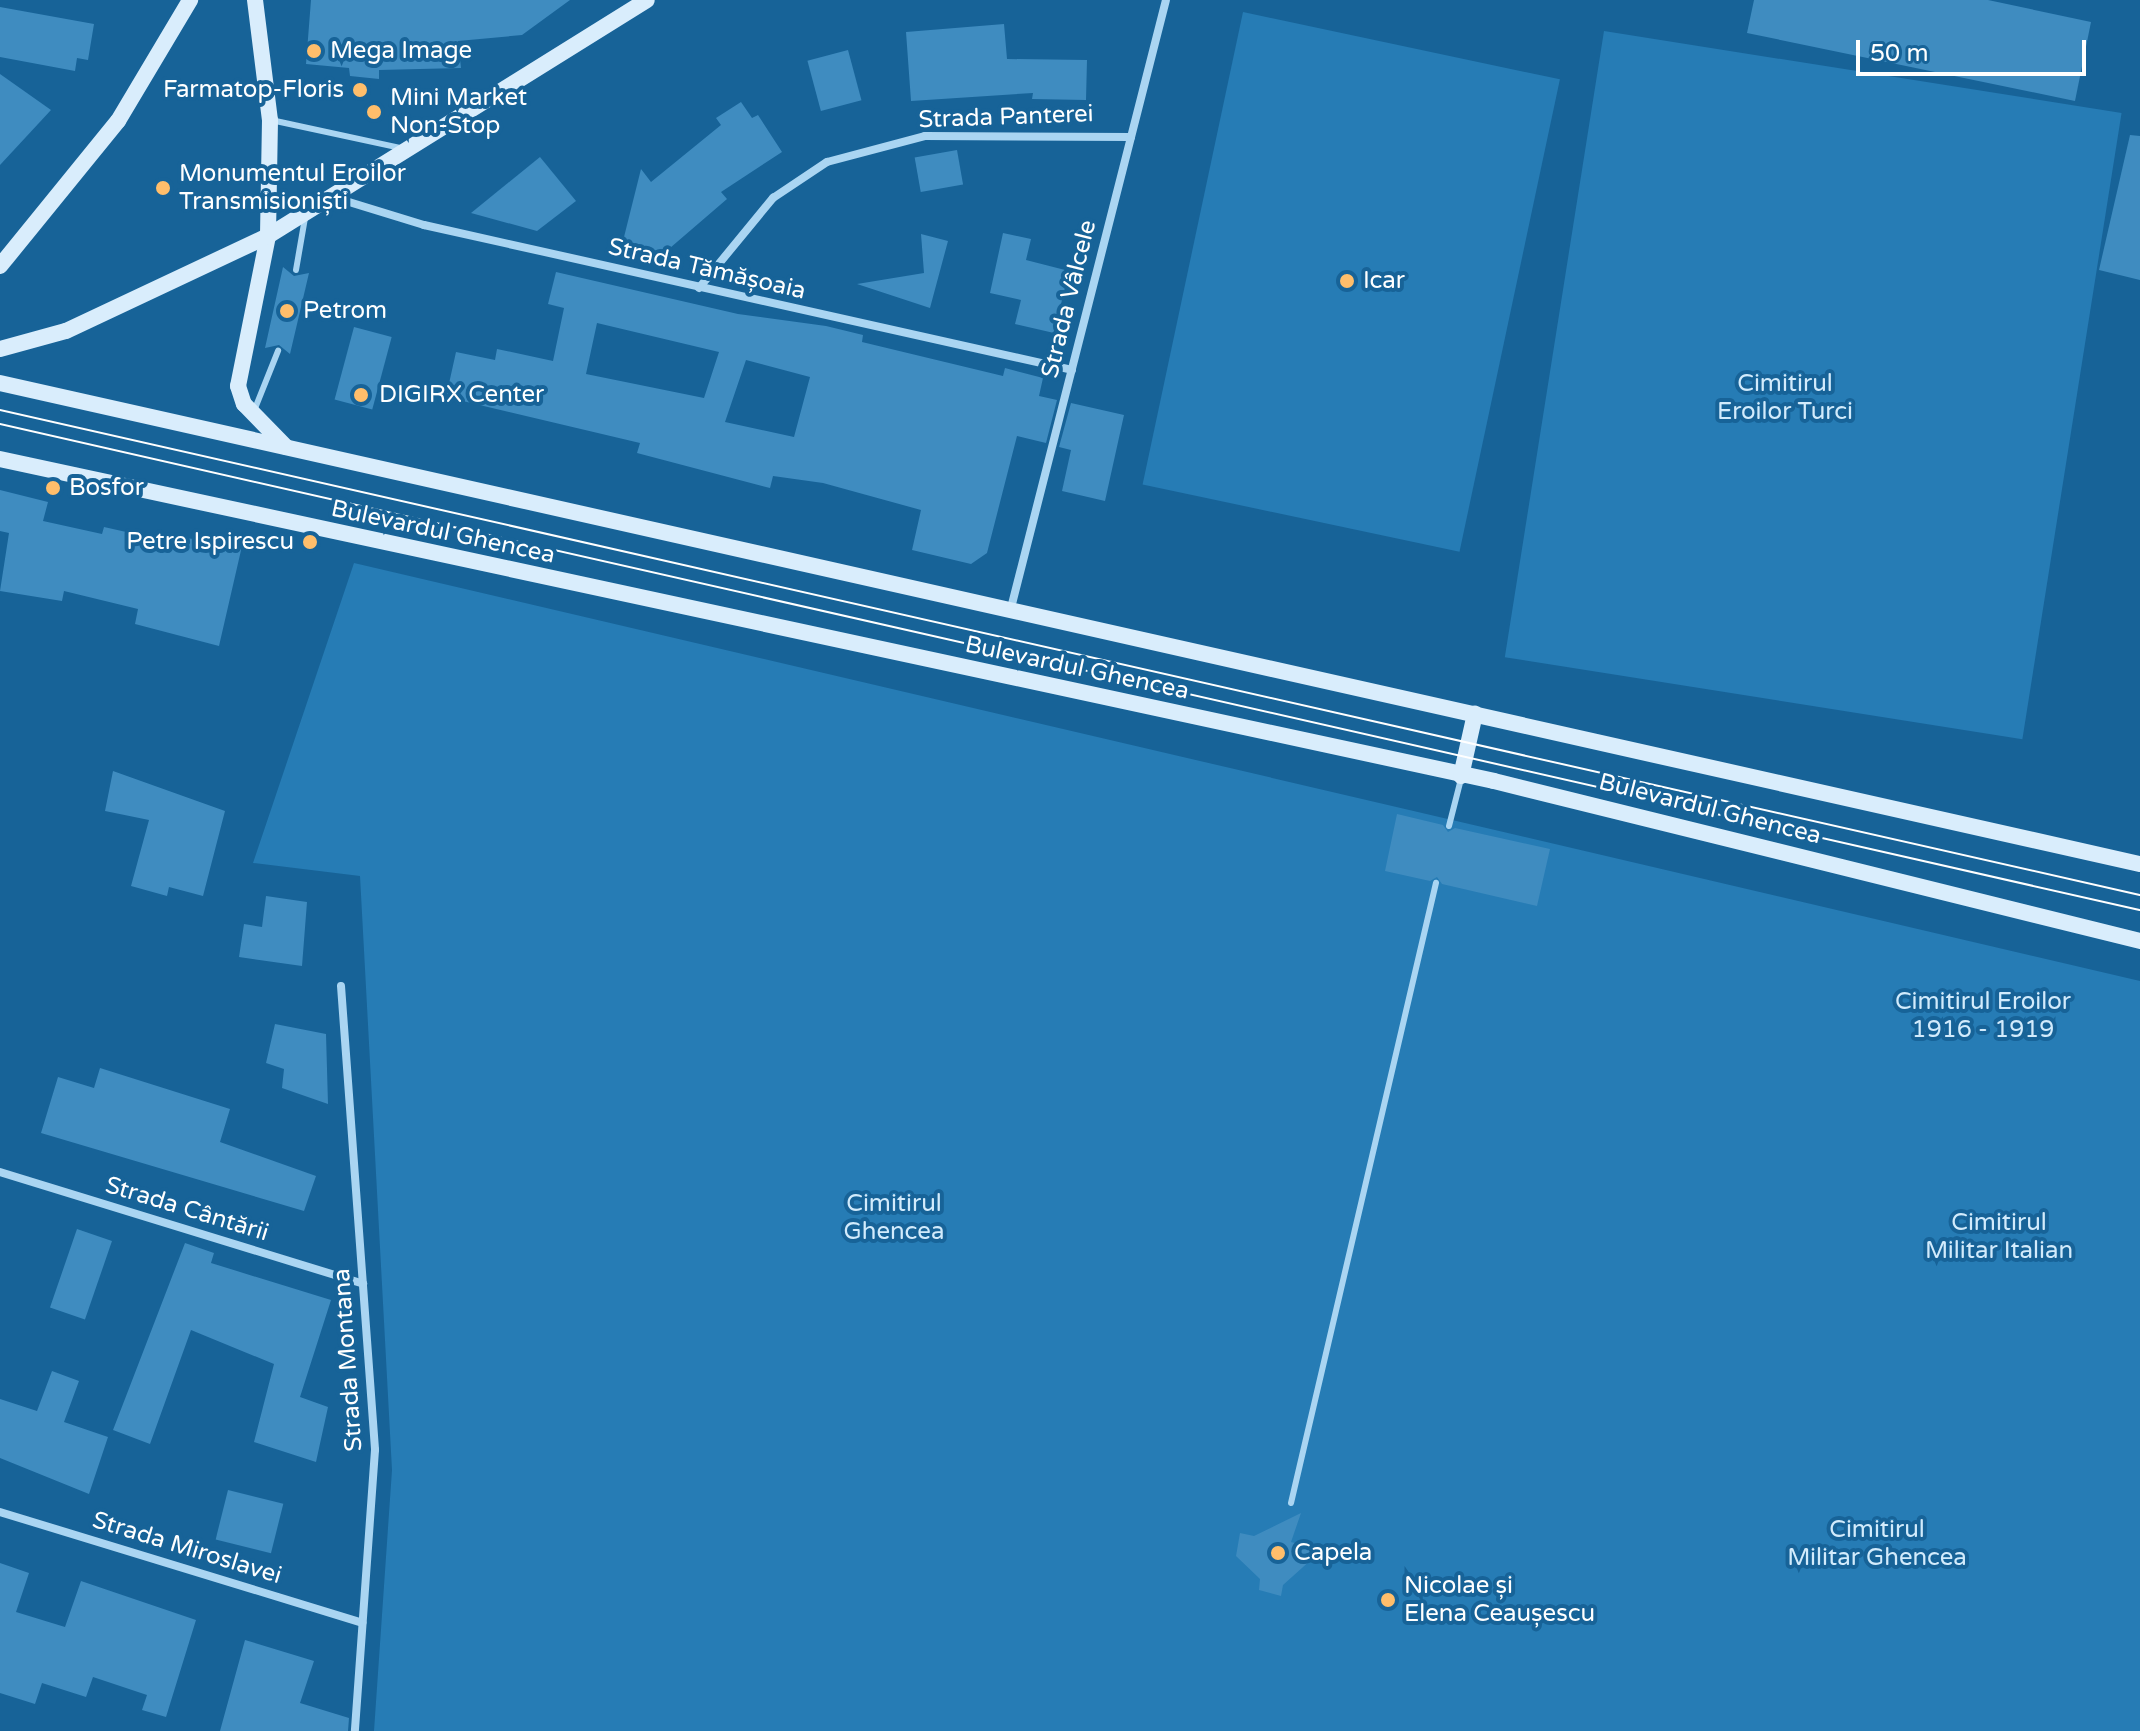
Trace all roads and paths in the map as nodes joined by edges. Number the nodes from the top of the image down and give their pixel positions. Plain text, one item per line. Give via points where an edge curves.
1 (190, 0) edge
2 (255, 0) edge
3 (647, 0) edge
4 (1166, 0) edge
5 (270, 120) junction
6 (1131, 137) junction
7 (411, 150) junction
8 (336, 198) junction
9 (305, 216) junction
10 (268, 236) junction
11 (0, 266) edge
12 (296, 270) dead end
13 (699, 288) junction
14 (0, 349) edge
15 (278, 351) dead end
16 (1072, 370) junction
17 (0, 383) edge
18 (253, 415) junction
19 (287, 448) junction
20 (0, 459) edge
21 (1011, 608) junction
22 (1475, 714) junction
23 (1461, 776) junction
24 (1449, 826) dead end
25 (2140, 864) edge
26 (1436, 883) dead end
27 (2140, 941) edge
28 (341, 986) dead end
29 (0, 1172) edge
30 (363, 1284) junction
31 (1291, 1503) dead end
32 (0, 1512) edge
33 (362, 1623) junction
34 (355, 1731) edge

1 - 11 main road via 118,121
2 - 5 main road
3 - 7 main road
4 - 6 street, Strada Vâlcele
5 - 7 lane
5 - 10 main road
6 - 13 street, Strada Panterei via 925,136 827,162 773,198
6 - 16 street, Strada Vâlcele
7 - 8 main road
8 - 9 main road
8 - 13 street, Strada Tămășoaia
9 - 10 main road
9 - 12 lane
10 - 14 main road via 66,331
10 - 18 main road via 237,366 238,386
13 - 16 street, Strada Tămășoaia
15 - 18 lane
16 - 21 street, Strada Vâlcele
17 - 19 main road, Bulevardul Ghencea
18 - 19 main road
19 - 21 main road, Bulevardul Ghencea
20 - 23 main road, Bulevardul Ghencea
21 - 22 main road, Bulevardul Ghencea
22 - 23 main road
22 - 25 main road, Bulevardul Ghencea
23 - 24 lane
23 - 27 main road, Bulevardul Ghencea
26 - 31 lane
28 - 30 street, Strada Montana
29 - 30 street, Strada Cântării
30 - 33 street, Strada Montana via 375,1450
32 - 33 street, Strada Miroslavei
33 - 34 street, Strada Montana

